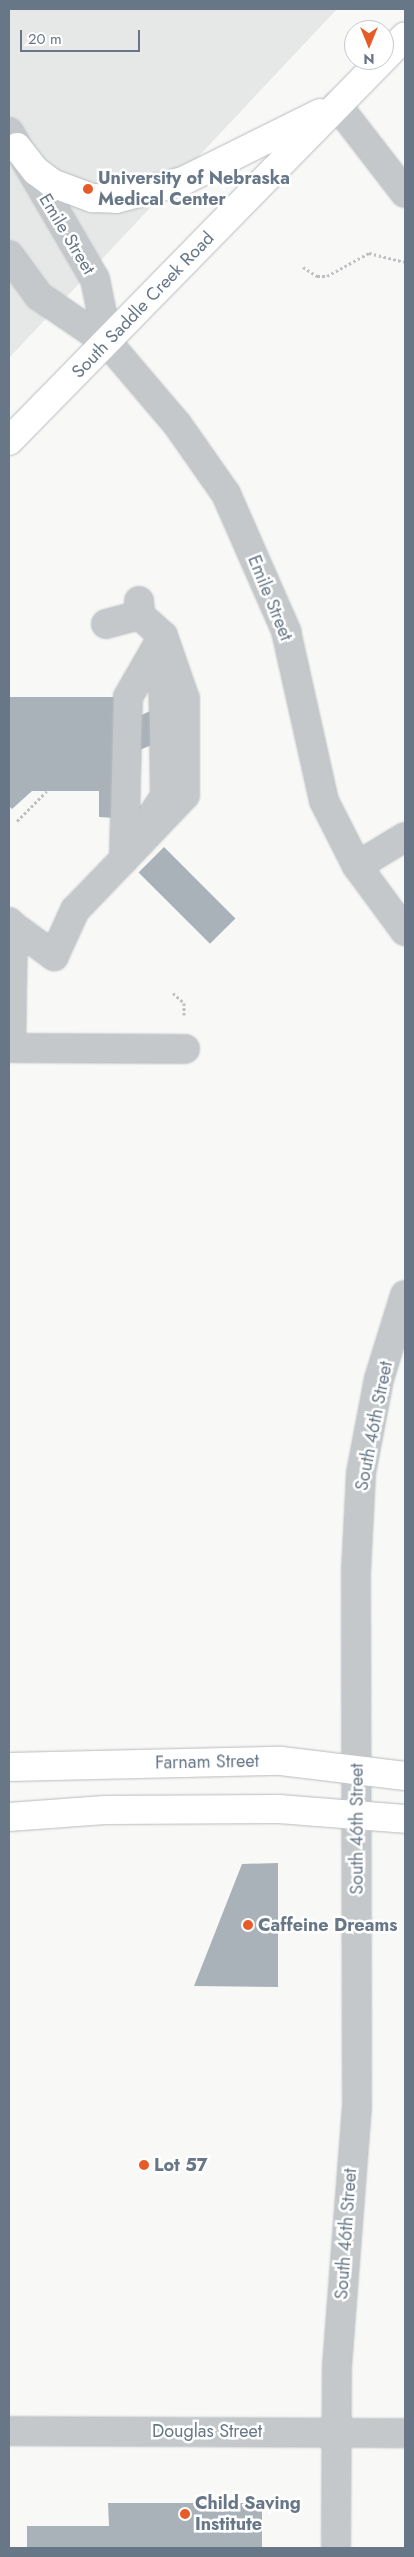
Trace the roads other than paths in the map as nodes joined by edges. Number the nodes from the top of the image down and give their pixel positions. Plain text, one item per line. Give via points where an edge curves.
1 (405, 36) edge
2 (394, 48) edge
3 (372, 70) edge
4 (337, 105) junction
5 (13, 140) edge
6 (405, 193) edge
7 (9, 255) edge
8 (108, 343) junction
9 (9, 441) edge
10 (106, 624) dead end
11 (163, 636) junction
12 (405, 837) edge
13 (124, 859) junction
14 (357, 866) junction
15 (11, 924) edge
16 (405, 931) edge
17 (10, 1048) edge
18 (185, 1049) dead end
19 (405, 1295) edge
20 (9, 1767) edge
21 (357, 1770) junction
22 (405, 1776) edge
23 (357, 1814) junction
24 (9, 1817) edge
25 (405, 1819) edge
26 (9, 2431) edge
27 (336, 2432) junction
28 (405, 2433) edge
29 (336, 2548) edge

1 - 2 main road, South Saddle Creek Road
3 - 4 main road, South Saddle Creek Road
4 - 5 main road via 183,181 116,199 92,198 52,183 36,172
4 - 6 street
4 - 8 main road, South Saddle Creek Road
5 - 8 street, Emile Street via 95,279
7 - 8 street, Emile Street via 39,296
8 - 9 main road, South Saddle Creek Road
8 - 14 street, Emile Street via 177,424 226,494 286,631 324,801
10 - 11 street via 139,608
11 - 13 street via 128,697
11 - 13 street via 165,796
12 - 14 street
13 - 15 street via 75,910 54,956
14 - 16 street, Emile Street
15 - 17 street
17 - 18 street
19 - 21 street, South 46th Street via 379,1379 361,1473 356,1572
20 - 21 main road, Farnam Street via 281,1761
21 - 22 main road, Farnam Street
21 - 23 street, South 46th Street
23 - 24 main road via 279,1809 106,1810
23 - 25 main road
23 - 27 street, South 46th Street via 357,2106 338,2347
26 - 27 street, Douglas Street
27 - 28 street, Douglas Street
27 - 29 street, South 46th Street

